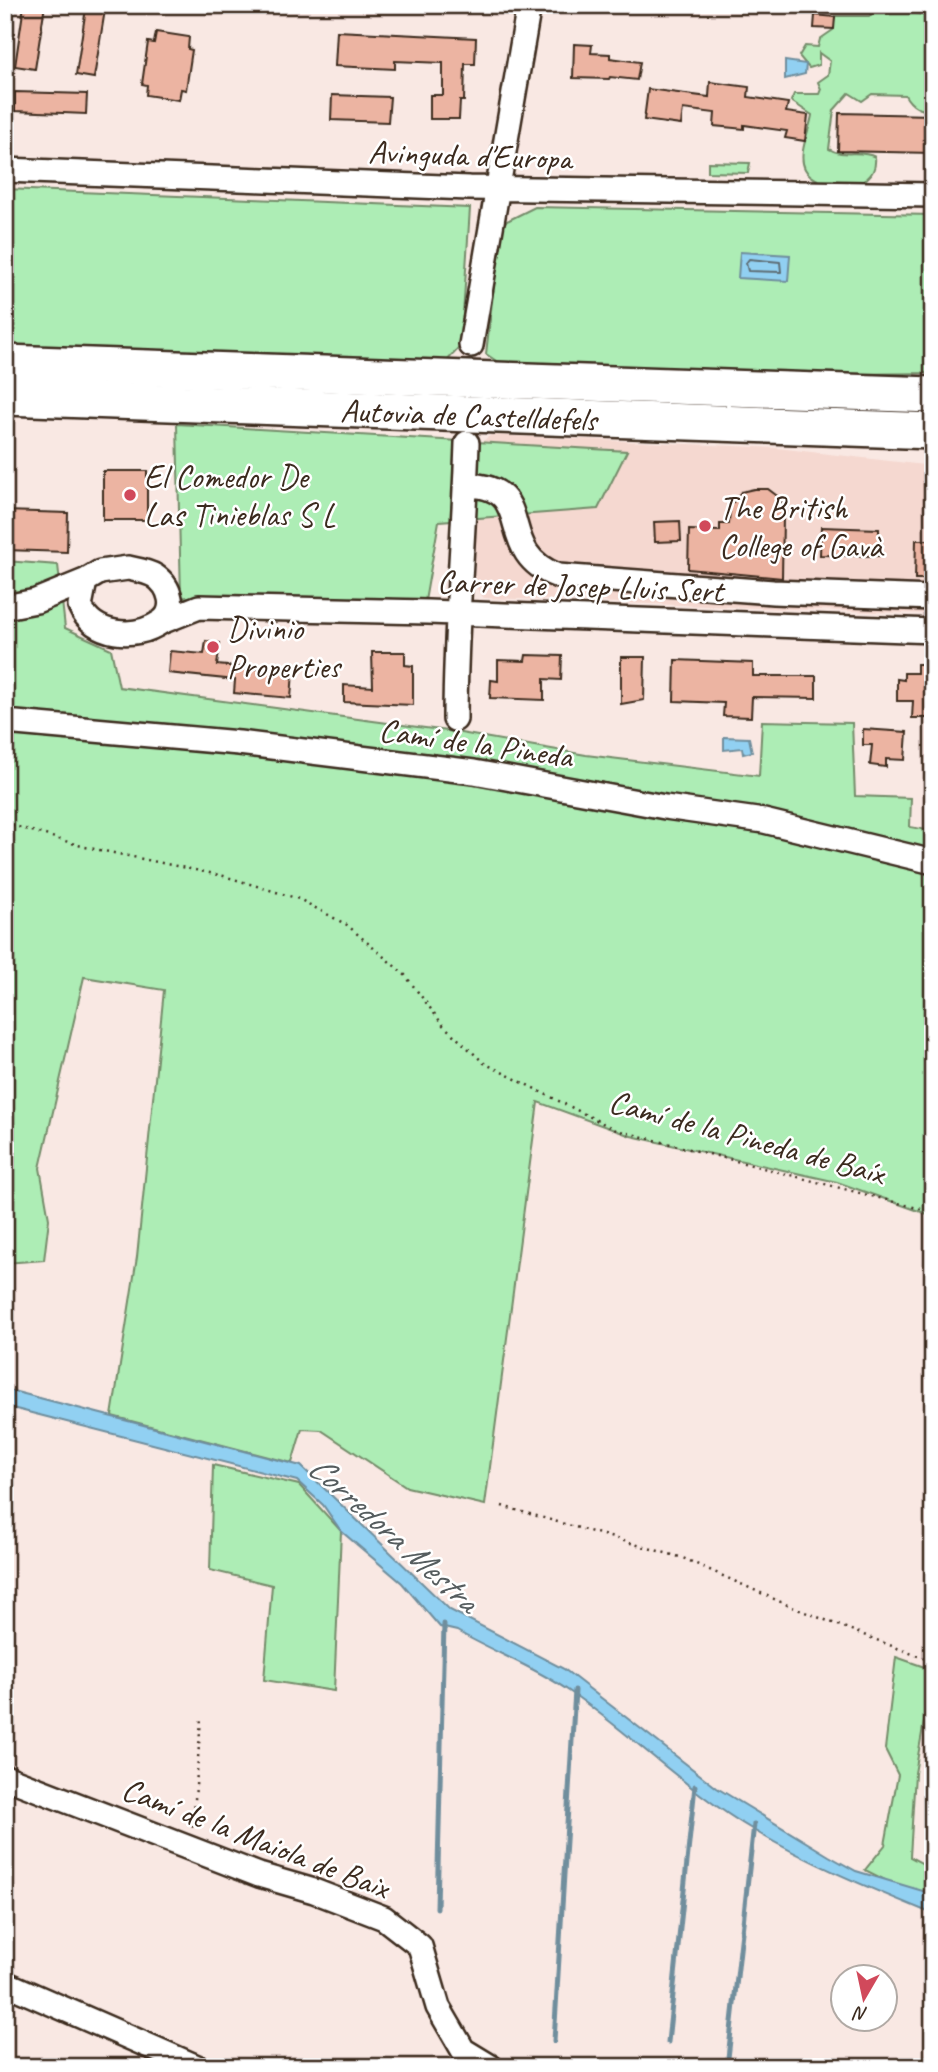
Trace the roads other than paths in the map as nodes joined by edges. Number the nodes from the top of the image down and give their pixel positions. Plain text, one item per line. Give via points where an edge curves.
1 (528, 5) edge
2 (5, 170) edge
3 (495, 189) junction
4 (933, 195) edge
5 (471, 345) dead end
6 (5, 363) edge
7 (933, 395) edge
8 (5, 397) edge
9 (731, 424) junction
10 (933, 431) edge
11 (467, 443) dead end
12 (933, 446) edge
13 (466, 485) junction
14 (85, 581) junction
15 (165, 587) junction
16 (933, 598) edge
17 (36, 601) junction
18 (5, 607) edge
19 (225, 608) junction
20 (84, 615) junction
21 (458, 615) junction
22 (161, 622) junction
23 (933, 631) edge
24 (455, 719) dead end
25 (5, 722) edge
26 (933, 862) edge
27 (5, 1777) edge
28 (5, 1983) edge
29 (197, 2067) edge
30 (491, 2067) edge

1 - 3 street
2 - 3 street, Avinguda d'Europa
3 - 4 street, Avinguda d'Europa
3 - 5 street
6 - 7 highway, Autovia de Castelldefels
8 - 9 highway, Autovia de Castelldefels
9 - 10 highway, Autovia de Castelldefels
9 - 12 highway
11 - 13 street
13 - 16 street via 486,486 503,494 521,546 540,569 558,576
13 - 21 street
14 - 15 street, Carrer de Josep Lluis Sert via 100,572 128,568 157,577
14 - 17 street, Carrer de Josep Lluis Sert
14 - 20 street via 80,606
15 - 19 street, Carrer de Josep Lluis Sert
15 - 22 street via 171,603
17 - 18 street, Carrer de Josep Lluis Sert
17 - 20 street, Carrer de Josep Lluis Sert
19 - 21 street, Carrer de Josep Lluis Sert
19 - 22 street, Carrer de Josep Lluis Sert via 192,609
20 - 22 street, Carrer de Josep Lluis Sert via 93,625 118,633
21 - 23 street, Carrer de Josep Lluis Sert
21 - 24 street
25 - 26 street, Camí de la Pineda via 239,743 474,772 773,823
27 - 30 street, Camí de la Maiola de Baix via 384,1918 420,1945 438,2007 450,2029 463,2050
28 - 29 street

